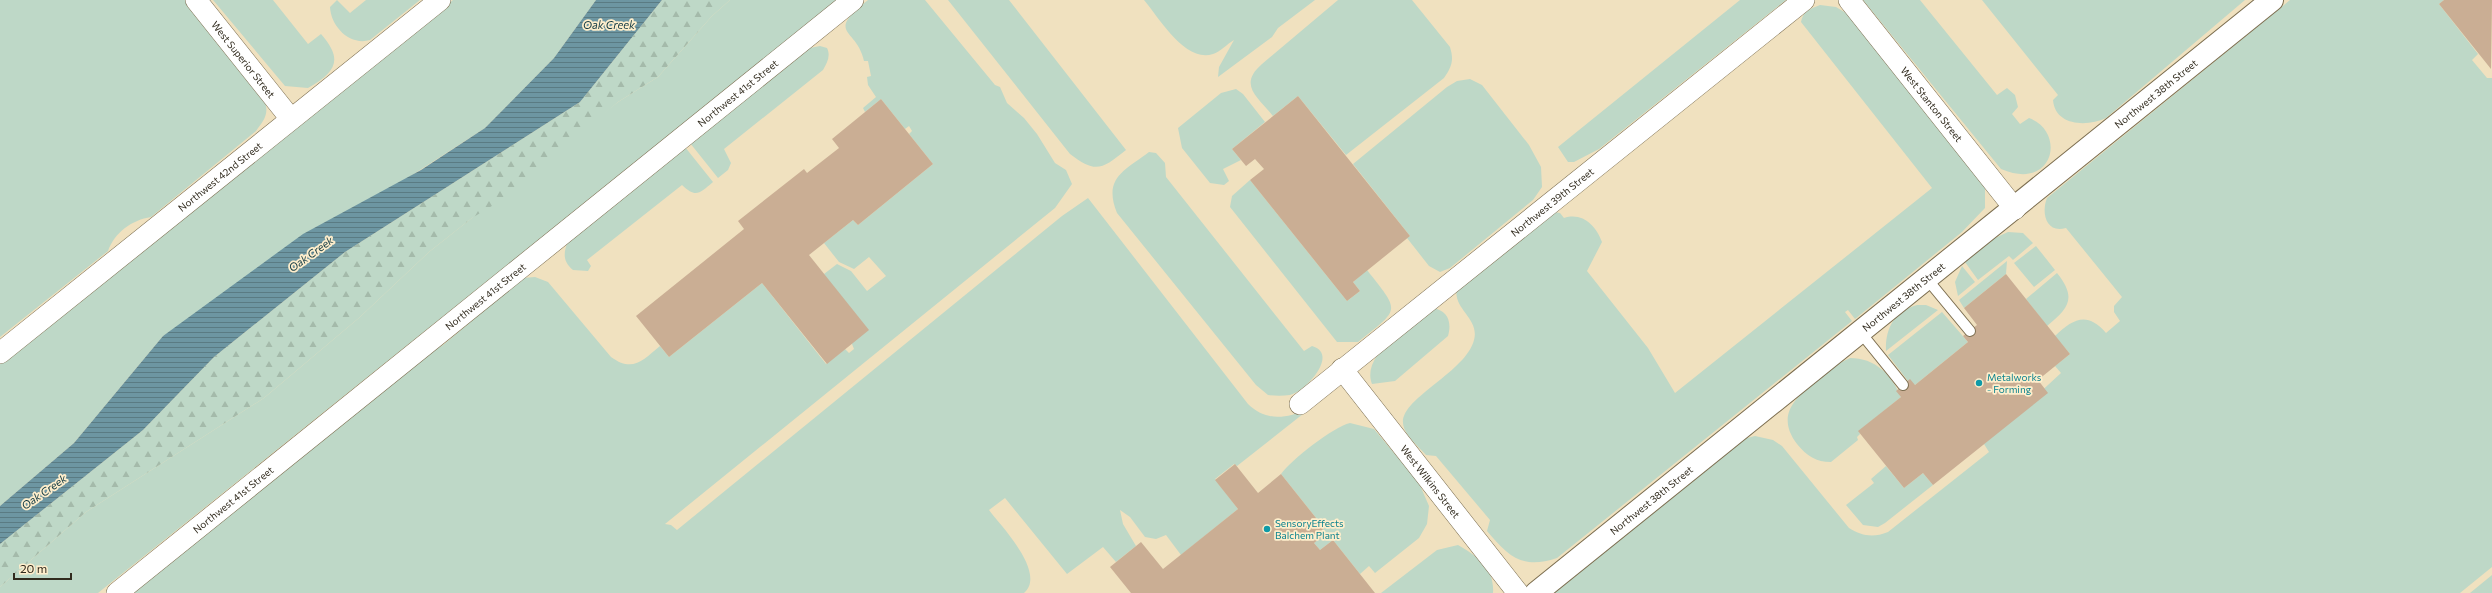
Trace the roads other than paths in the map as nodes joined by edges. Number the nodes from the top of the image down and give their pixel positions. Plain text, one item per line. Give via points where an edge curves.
1 (196, 0) edge
2 (440, 0) edge
3 (853, 0) edge
4 (1804, 0) edge
5 (1849, 0) edge
6 (2272, 0) edge
7 (291, 119) junction
8 (2015, 208) junction
9 (1927, 279) junction
10 (1970, 331) dead end
11 (1861, 333) junction
12 (0, 353) edge
13 (1342, 369) junction
14 (1903, 385) dead end
15 (1300, 404) dead end
16 (118, 593) edge
17 (1518, 593) edge
18 (1536, 593) edge

1 - 7 street, West Superior Street
2 - 7 street, Northwest 42nd Street
3 - 16 street, Northwest 41st Street
4 - 13 street, Northwest 39th Street
5 - 8 street, West Stanton Street
6 - 8 main road, Northwest 38th Street
7 - 12 street, Northwest 42nd Street
8 - 9 main road, Northwest 38th Street
9 - 10 lane
9 - 11 main road, Northwest 38th Street
11 - 14 lane
11 - 18 main road, Northwest 38th Street
13 - 15 street, Northwest 39th Street
13 - 17 street, West Wilkins Street

